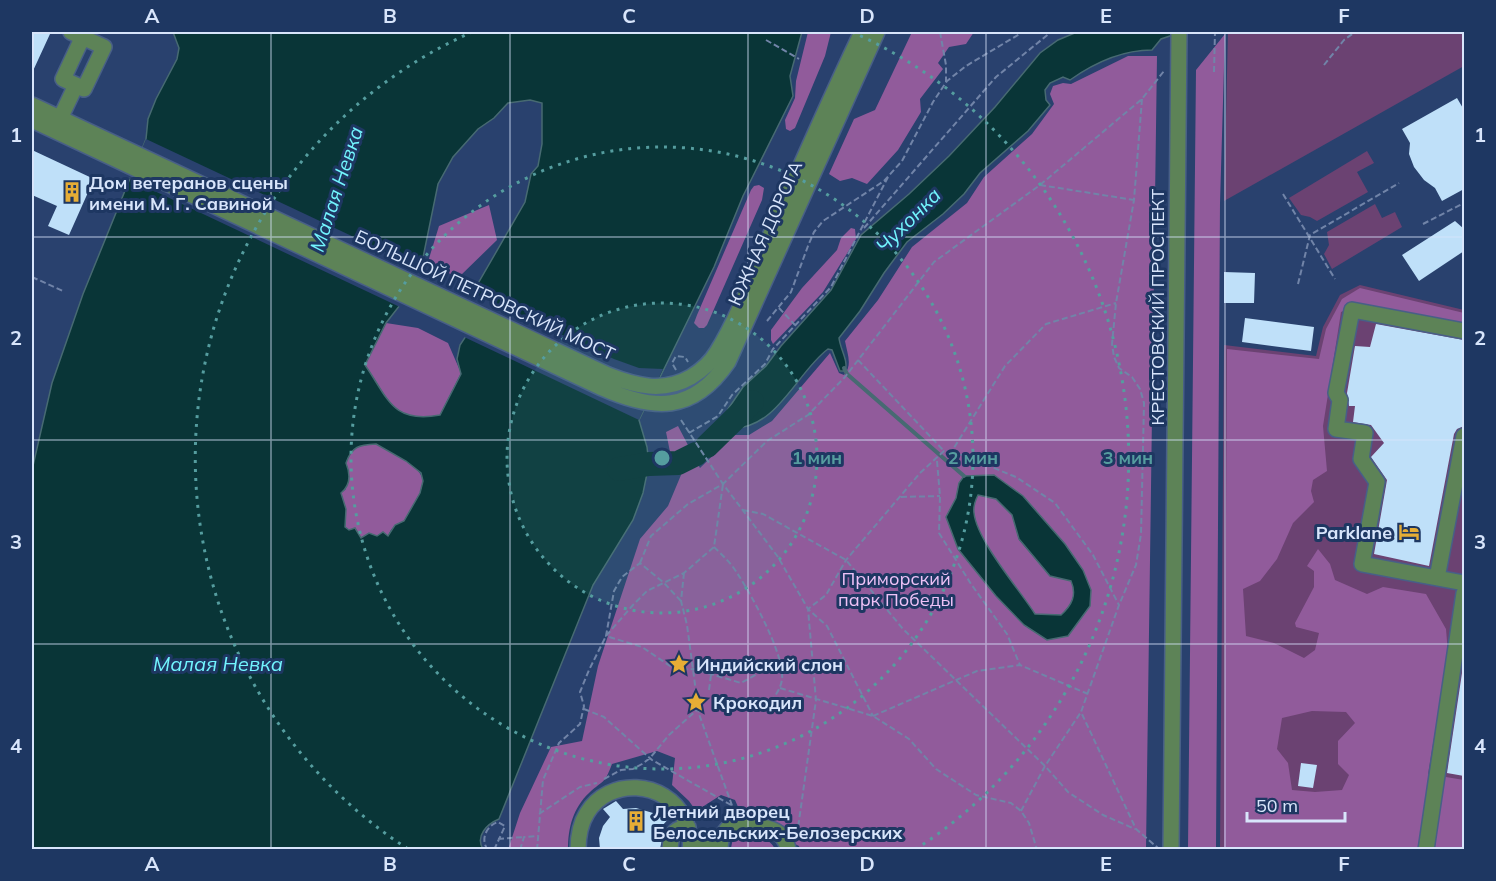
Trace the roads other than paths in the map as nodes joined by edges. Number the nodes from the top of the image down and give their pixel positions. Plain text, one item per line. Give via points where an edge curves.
1 (862, 32) edge
2 (877, 32) edge
3 (1179, 32) edge
4 (80, 33) edge
5 (76, 85) junction
6 (32, 105) edge
7 (32, 120) edge
8 (58, 124) junction
9 (137, 161) junction
10 (1464, 331) edge
11 (654, 388) joint
12 (646, 404) joint
13 (1464, 436) edge
14 (1437, 578) junction
15 (1464, 584) edge
16 (1464, 593) edge
17 (688, 826) junction
18 (793, 844) edge
19 (690, 847) edge
20 (720, 848) edge
21 (578, 849) edge
22 (670, 849) edge
23 (1172, 849) edge
24 (1426, 849) edge

1 - 11 street, ЮЖНАЯ ДОРОГА via 716,355 692,377
2 - 12 street, ЮЖНАЯ ДОРОГА via 728,362 717,378 690,398
3 - 23 street, КРЕСТОВСКИЙ ПРОСПЕКТ
4 - 5 street via 63,79
4 - 5 street via 104,47 84,89
5 - 8 street
6 - 8 street
7 - 8 street
8 - 9 street
9 - 11 street, БОЛЬШОЙ ПЕТРОВСКИЙ МОСТ via 608,375
9 - 12 street, БОЛЬШОЙ ПЕТРОВСКИЙ МОСТ via 602,388
10 - 14 street via 1352,310 1336,393 1340,400 1336,429 1365,434 1361,459 1377,482 1362,564
13 - 14 street
14 - 15 street
16 - 24 street
17 - 19 street
17 - 21 street via 680,810 651,789 615,790 599,799 587,813
17 - 22 street via 671,835
18 - 20 street via 777,831 738,824 727,828
19 - 20 street

